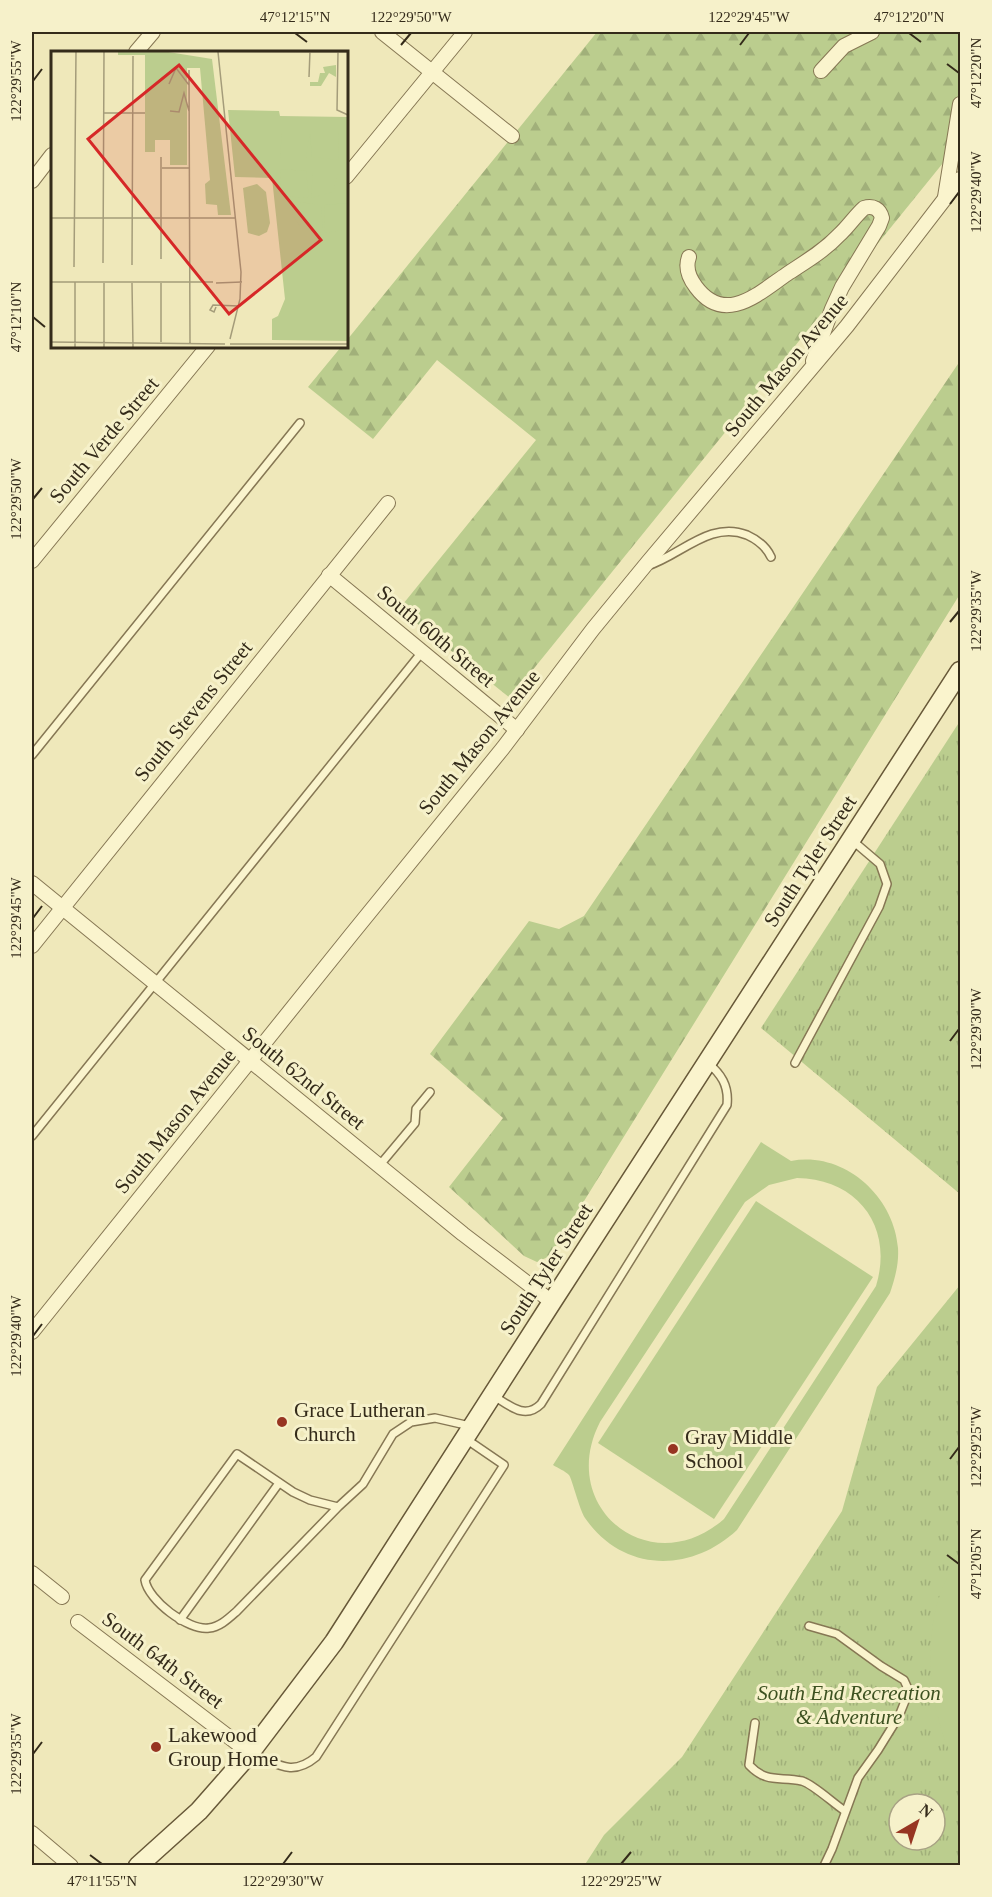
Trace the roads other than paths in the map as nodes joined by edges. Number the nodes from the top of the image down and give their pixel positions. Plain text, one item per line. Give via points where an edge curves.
1 (153, 32) edge
2 (382, 32) edge
3 (465, 32) edge
4 (872, 32) edge
5 (137, 51) edge
6 (821, 71) dead end
7 (432, 72) junction
8 (960, 104) edge
9 (512, 136) dead end
10 (51, 156) edge
11 (348, 175) edge
12 (960, 179) edge
13 (32, 181) edge
14 (945, 199) junction
15 (689, 257) dead end
16 (206, 348) edge
17 (810, 369) junction
18 (300, 423) dead end
19 (388, 503) dead end
20 (771, 557) dead end
21 (32, 561) edge
22 (644, 566) junction
23 (329, 575) junction
24 (422, 652) junction
25 (960, 671) edge
26 (517, 730) junction
27 (32, 755) edge
28 (851, 839) junction
29 (32, 884) edge
30 (63, 909) junction
31 (32, 946) edge
32 (154, 983) junction
33 (250, 1061) junction
34 (706, 1062) junction
35 (795, 1063) dead end
36 (430, 1092) dead end
37 (32, 1136) edge
38 (379, 1166) junction
39 (552, 1302) junction
40 (32, 1332) edge
41 (492, 1395) junction
42 (468, 1432) junction
43 (279, 1483) junction
44 (339, 1507) junction
45 (32, 1573) edge
46 (62, 1597) dead end
47 (180, 1620) junction
48 (78, 1622) dead end
49 (809, 1626) dead end
50 (755, 1723) dead end
51 (250, 1753) junction
52 (845, 1811) junction
53 (32, 1833) edge
54 (70, 1866) edge
55 (138, 1866) edge
56 (824, 1866) edge

1 - 5 street
2 - 7 street
3 - 7 street
4 - 6 street via 844,46
7 - 9 street
7 - 11 street
8 - 14 street
10 - 13 street
12 - 14 street, South Mason Avenue
14 - 17 street, South Mason Avenue
15 - 17 street via 688,273 702,295 721,304 741,304 826,247 864,208 877,209 882,218 879,226 832,309
16 - 21 street, South Verde Street
17 - 22 street, South Mason Avenue
18 - 27 lane
19 - 23 street, South Stevens Street
20 - 22 lane via 758,539 741,532 720,532
22 - 26 street, South Mason Avenue
23 - 24 street, South 60th Street
23 - 30 street, South Stevens Street
24 - 26 street, South 60th Street
24 - 32 lane
25 - 28 street, South Tyler Street
26 - 33 street, South Mason Avenue
28 - 34 street, South Tyler Street
28 - 35 lane via 880,864 887,884 879,907
29 - 30 street, South 62nd Street
30 - 31 street, South Stevens Street
30 - 32 street, South 62nd Street
32 - 33 street, South 62nd Street
32 - 37 lane
33 - 38 street, South 62nd Street
33 - 40 street, South Mason Avenue
34 - 39 street, South Tyler Street
34 - 41 lane via 721,1075 728,1090 727,1105 541,1404 521,1412
36 - 38 lane via 416,1109 415,1123
38 - 39 street, South 62nd Street
39 - 41 street, South Tyler Street
41 - 42 street, South Tyler Street
42 - 44 lane via 435,1418 411,1422 393,1434 363,1484
42 - 51 street, South Tyler Street via 334,1642
42 - 51 lane via 504,1465 316,1757 298,1768 285,1768
43 - 44 lane via 310,1500
43 - 47 lane
43 - 47 lane via 237,1454 146,1580 146,1587
44 - 47 lane via 221,1624 198,1627
45 - 46 street
48 - 51 street, South 64th Street
49 - 52 lane via 837,1634 904,1680 909,1691 899,1716 858,1778
50 - 52 lane via 749,1765 757,1773 773,1780 804,1781
51 - 55 street, South Tyler Street via 199,1810
52 - 56 lane
53 - 54 street

